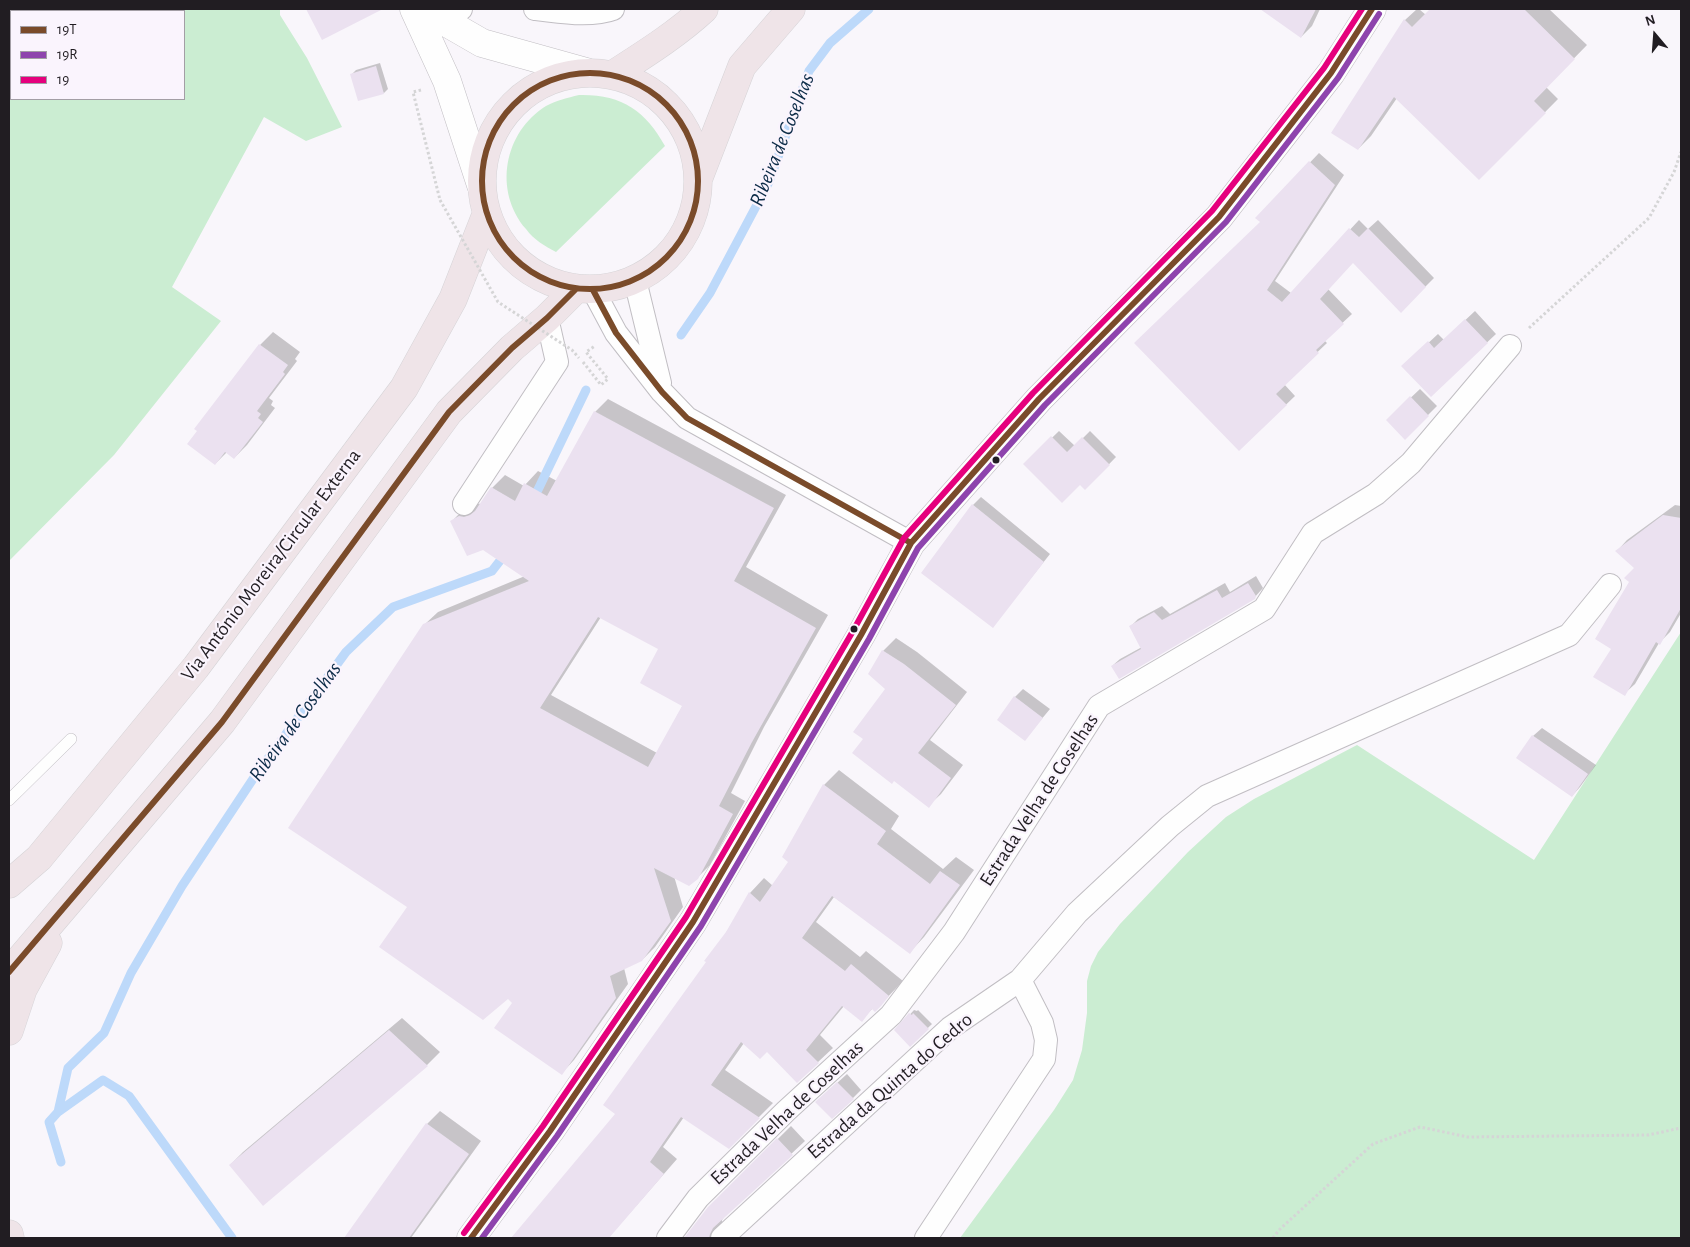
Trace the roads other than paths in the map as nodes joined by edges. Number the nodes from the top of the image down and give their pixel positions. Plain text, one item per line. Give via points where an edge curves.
1 (414, 9) edge
2 (535, 9) edge
3 (612, 9) edge
4 (704, 9) edge
5 (791, 9) edge
6 (1372, 9) edge
7 (443, 13) edge
8 (586, 72) junction
9 (614, 74) junction
10 (699, 177) junction
11 (481, 185) junction
12 (486, 215) junction
13 (635, 280) junction
14 (585, 289) junction
15 (547, 318) junction
16 (1510, 346) road end
17 (662, 392) junction
18 (464, 504) dead end
19 (911, 543) junction
20 (1610, 585) dead end
21 (71, 739) dead end
22 (9, 800) edge
23 (9, 884) edge
24 (73, 896) junction
25 (9, 972) edge
26 (1020, 980) junction
27 (9, 1030) edge
28 (9, 1234) edge
29 (10, 1238) edge
30 (471, 1238) edge
31 (668, 1238) edge
32 (722, 1238) edge
33 (926, 1238) edge

1 - 11 street via 447,80
2 - 3 street via 565,13
4 - 9 highway via 646,54
5 - 10 highway via 742,66
6 - 19 street via 1331,73 1219,217 1039,398
7 - 8 street via 482,43
8 - 9 highway
8 - 11 highway via 553,78 523,95 500,120 492,136 485,151
9 - 10 highway via 648,88 674,112 692,142
10 - 13 highway via 696,209 683,238 662,263
11 - 12 highway
12 - 14 highway via 500,242 521,265 547,281
12 - 23 highway, Via António Moreira/Circular Externa via 453,299 404,388 196,667 40,858
13 - 14 highway via 615,287
13 - 17 street
14 - 15 highway
14 - 17 street
15 - 18 street via 557,362
15 - 24 highway via 512,348 449,412 222,722
16 - 31 street, Estrada Velha de Coselhas via 1410,463 1376,494 1313,533 1264,609 1099,706 954,932 891,1015 786,1111 698,1198
17 - 19 street via 687,418
19 - 30 street via 861,635 693,922 550,1131
20 - 26 street, Estrada da Quinta do Cedro via 1569,635 1207,796 1077,913
21 - 22 lane
24 - 25 highway
24 - 27 highway via 23,989
26 - 32 street, Estrada da Quinta do Cedro via 950,1028
26 - 33 street via 1042,1023 1046,1040 1044,1059
28 - 29 highway

